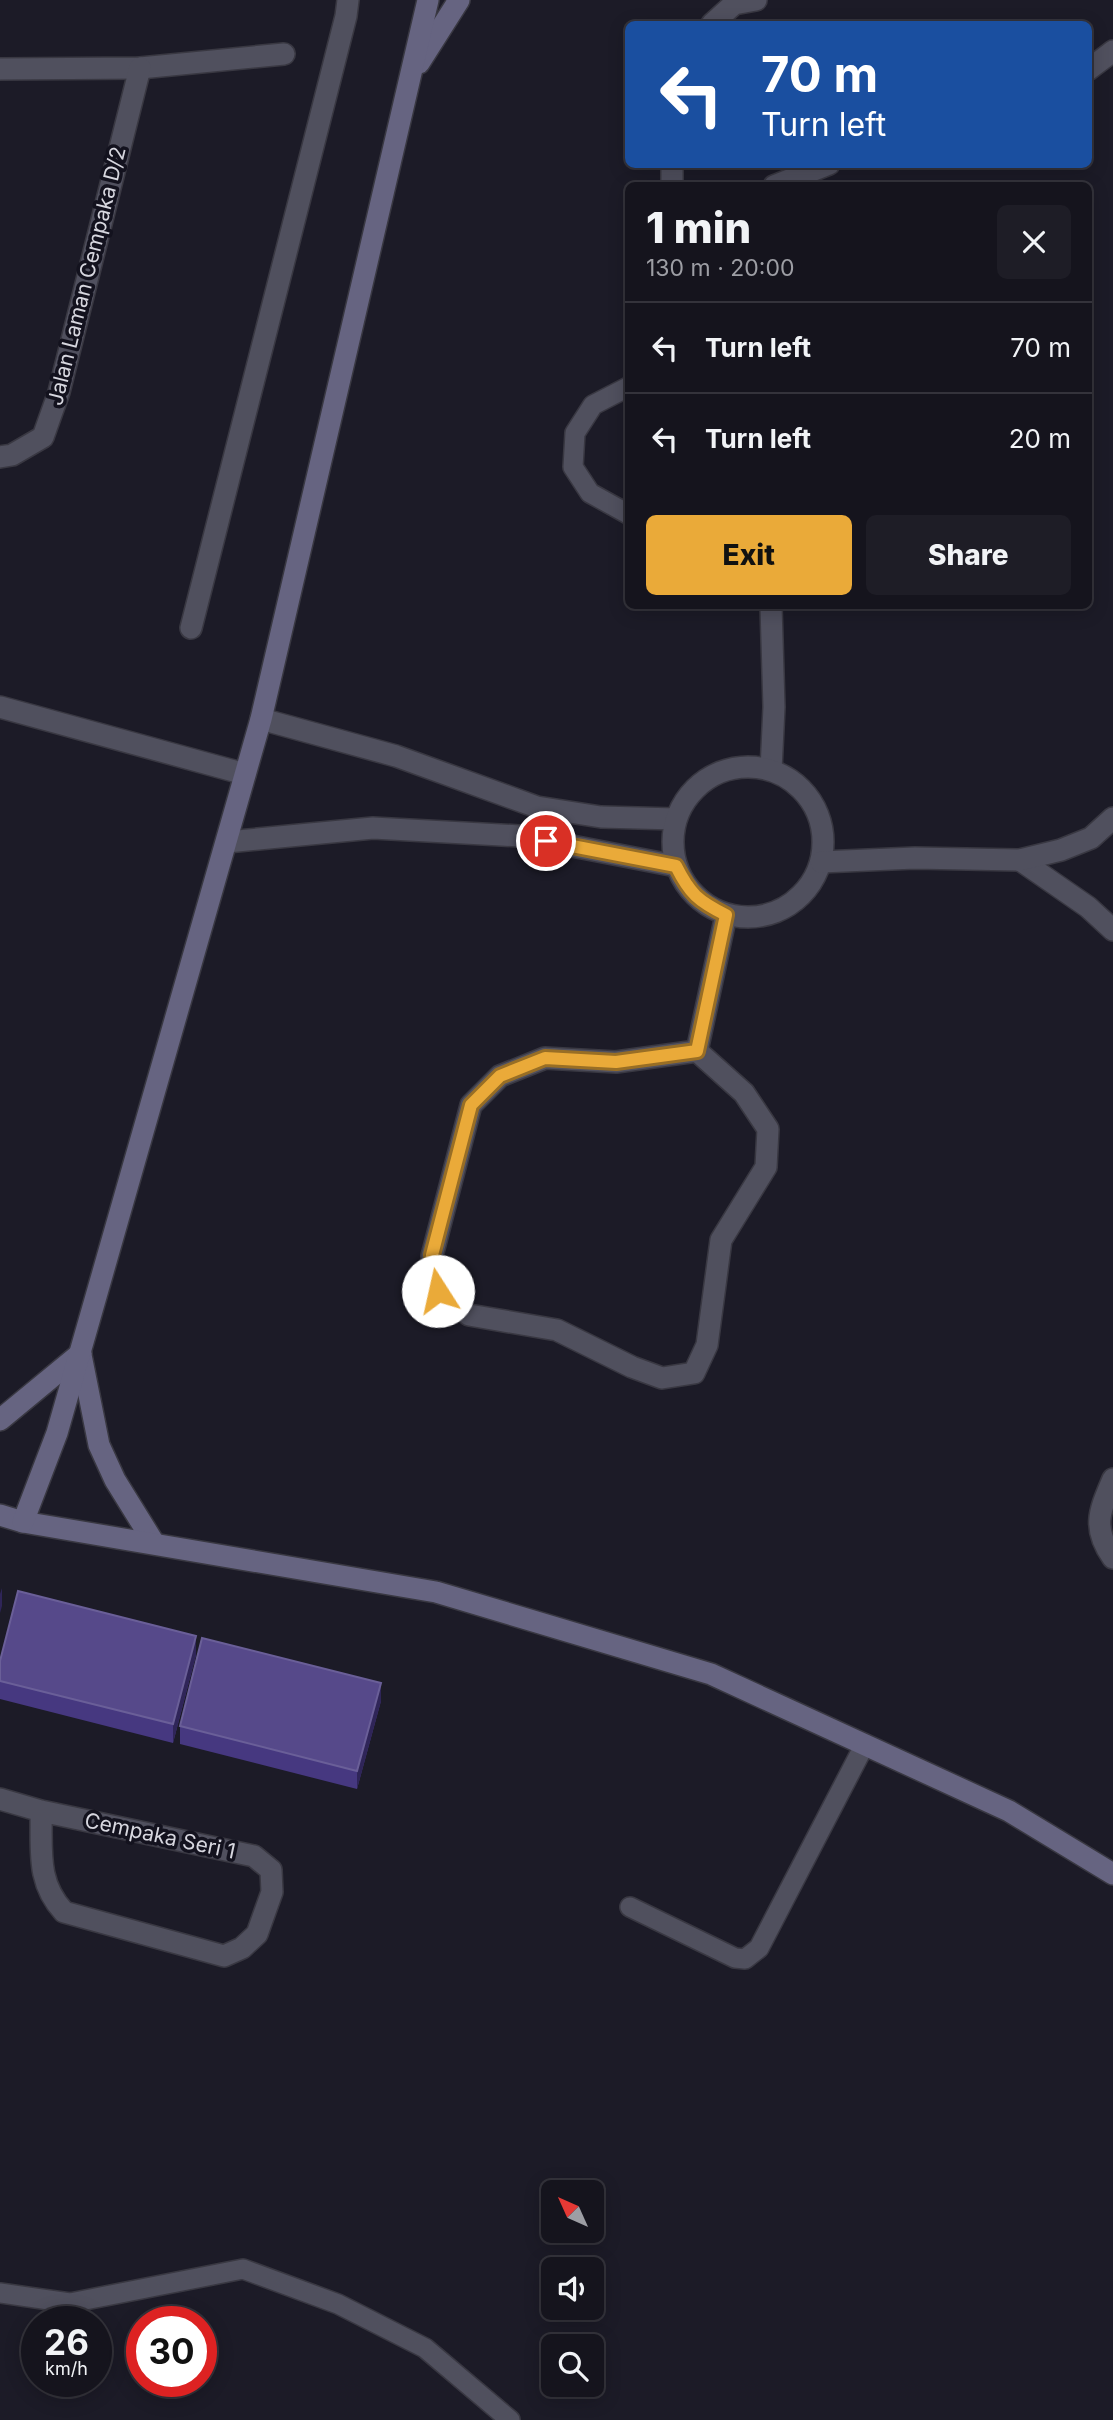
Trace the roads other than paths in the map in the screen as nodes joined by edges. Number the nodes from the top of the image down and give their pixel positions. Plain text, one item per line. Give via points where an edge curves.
1 (348, 0) edge
2 (428, 0) edge
3 (459, 0) edge
4 (756, 0) edge
5 (715, 21) edge
6 (1113, 51) edge
7 (284, 54) dead end
8 (1092, 67) edge
9 (140, 68) junction
10 (0, 69) edge
11 (410, 77) junction
12 (819, 168) edge
13 (784, 182) edge
14 (625, 389) edge
15 (0, 457) edge
16 (625, 512) edge
17 (771, 609) edge
18 (191, 628) dead end
19 (0, 707) edge
20 (261, 719) junction
21 (771, 770) junction
22 (244, 774) junction
23 (1113, 818) edge
24 (676, 819) junction
25 (227, 842) junction
26 (1020, 860) junction
27 (821, 862) junction
28 (676, 866) junction
29 (726, 915) junction
30 (1113, 930) edge
31 (697, 1051) junction
32 (81, 1353) junction
33 (0, 1420) edge
34 (1113, 1479) edge
35 (0, 1515) edge
36 (23, 1522) junction
37 (154, 1543) junction
38 (1113, 1558) edge
39 (865, 1744) junction
40 (0, 1799) edge
41 (41, 1811) junction
42 (1113, 1874) edge
43 (630, 1907) dead end
44 (0, 2293) edge
45 (510, 2420) edge

1 - 18 street
2 - 11 street
3 - 11 street
4 - 5 street via 734,4
6 - 8 street
7 - 9 street
9 - 10 street
9 - 15 street, Jalan Laman Cempaka D/2 via 60,392 43,437
11 - 20 street
12 - 13 street
14 - 16 lane via 593,405 575,433 573,467 590,493
17 - 21 street
19 - 22 street
20 - 22 street
20 - 24 street via 396,755 537,807 601,817
21 - 24 street via 724,771 687,798
21 - 27 street via 792,780 818,816
22 - 25 street
23 - 26 street via 1091,838
24 - 28 street via 672,843
25 - 28 street via 373,828 520,835
25 - 32 street
26 - 27 street
26 - 30 street
27 - 29 street via 794,902 749,918
28 - 29 street via 686,888
29 - 31 street
31 - 31 street via 744,1093 768,1129 766,1167 721,1240 707,1345 694,1373 662,1378 557,1329 469,1315 438,1291 432,1255 471,1105 500,1076 545,1058 616,1062
32 - 33 street
32 - 36 street
32 - 37 street via 99,1445
34 - 38 street via 1098,1514 1103,1544
35 - 36 street
36 - 37 street
37 - 39 street via 436,1592 711,1674
39 - 42 street via 1009,1811
39 - 43 lane via 759,1948 745,1959
40 - 41 street, Cempaka Seri 1
41 - 41 street, Cempaka Seri 1 via 43,1881 64,1912 224,1956 257,1934 272,1892 271,1870 254,1856
44 - 45 lane via 70,2303 243,2269 338,2304 425,2348

